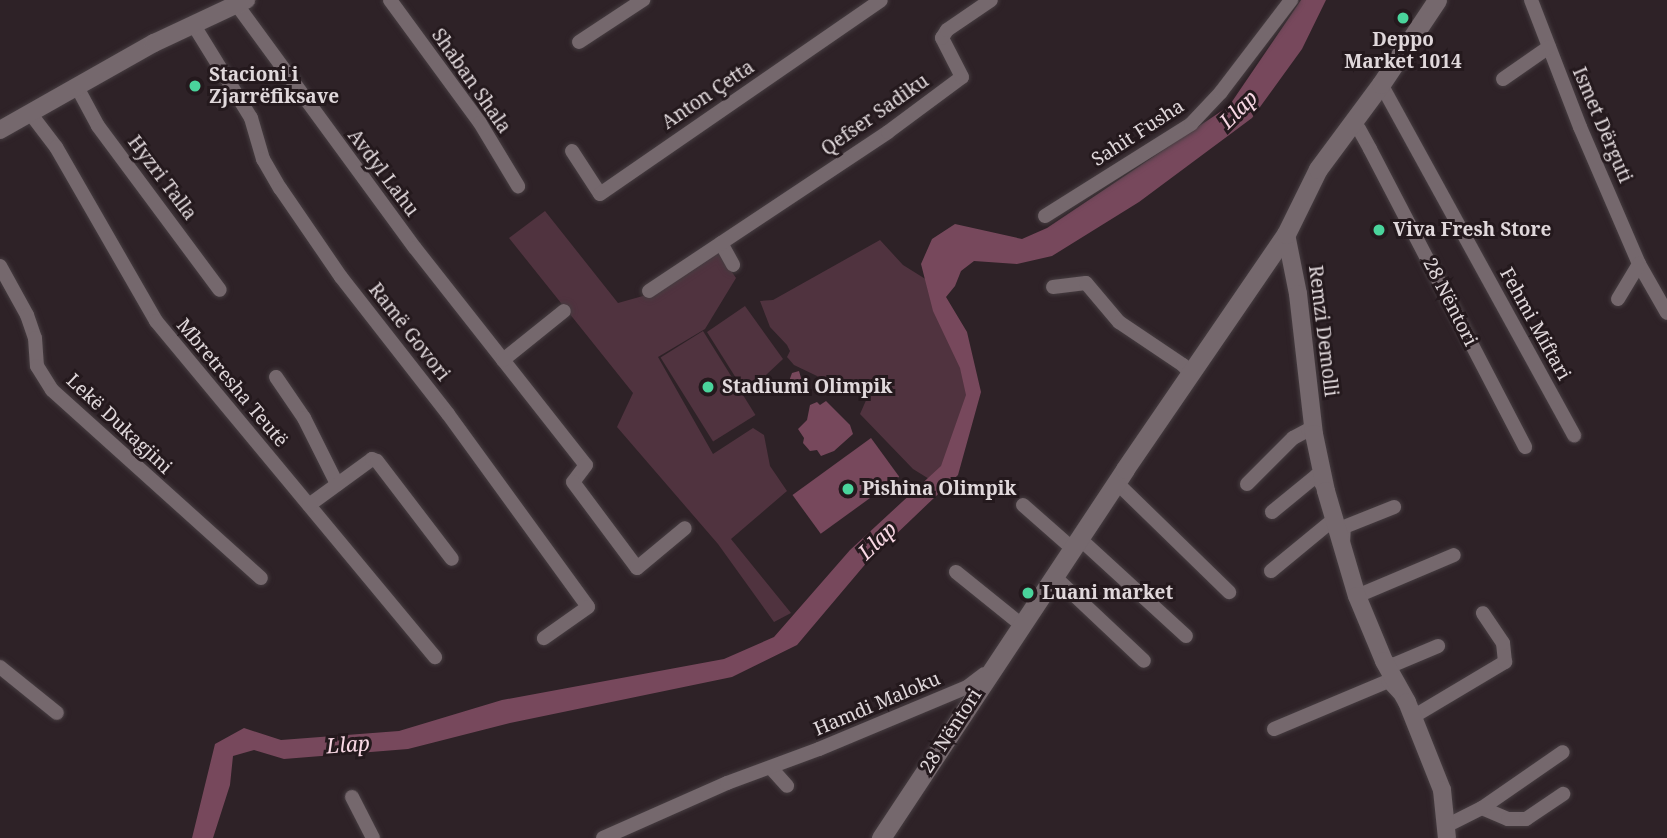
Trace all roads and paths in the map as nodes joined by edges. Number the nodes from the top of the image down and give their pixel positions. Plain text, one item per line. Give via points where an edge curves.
1 (390, 0) edge
2 (643, 0) edge
3 (881, 0) edge
4 (991, 0) edge
5 (1291, 0) edge
6 (1437, 0) edge
7 (1531, 0) edge
8 (241, 3) edge
9 (193, 24) junction
10 (579, 42) dead end
11 (1549, 47) junction
12 (1503, 79) dead end
13 (1381, 84) junction
14 (77, 87) junction
15 (30, 113) junction
16 (1350, 126) junction
17 (0, 130) edge
18 (572, 151) dead end
19 (517, 186) dead end
20 (1045, 216) dead end
21 (1286, 234) junction
22 (721, 243) junction
23 (1639, 264) junction
24 (733, 265) dead end
25 (0, 266) edge
26 (1053, 287) dead end
27 (219, 290) dead end
28 (649, 291) dead end
29 (1618, 299) dead end
30 (564, 311) dead end
31 (1667, 313) edge
32 (503, 360) junction
33 (1191, 374) junction
34 (276, 377) dead end
35 (1314, 434) junction
36 (1574, 435) dead end
37 (1525, 447) dead end
38 (1116, 482) junction
39 (337, 484) junction
40 (1247, 484) dead end
41 (1326, 491) junction
42 (309, 505) junction
43 (1023, 505) dead end
44 (1394, 506) dead end
45 (1272, 512) dead end
46 (1334, 519) junction
47 (685, 528) dead end
48 (1076, 543) junction
49 (1343, 549) junction
50 (1454, 555) dead end
51 (452, 559) dead end
52 (1271, 570) dead end
53 (956, 572) dead end
54 (1055, 577) junction
55 (261, 578) dead end
56 (1229, 592) dead end
57 (1357, 596) junction
58 (1483, 613) dead end
59 (1023, 626) junction
60 (1186, 636) dead end
61 (544, 638) dead end
62 (1438, 646) dead end
63 (435, 657) dead end
64 (1384, 661) junction
65 (1144, 662) dead end
66 (0, 667) edge
67 (993, 667) junction
68 (1407, 702) junction
69 (57, 713) dead end
70 (1416, 726) junction
71 (1274, 729) dead end
72 (1563, 752) dead end
73 (771, 768) junction
74 (788, 786) dead end
75 (1563, 794) dead end
76 (352, 797) dead end
77 (1482, 808) junction
78 (1446, 832) edge
79 (373, 838) edge
80 (603, 838) edge
81 (881, 838) edge

1 - 19 street, Shaban Shala via 480,122
2 - 10 street
3 - 18 street, Anton Çetta via 600,194
4 - 22 street, Qefser Sadiku via 942,38 962,78
5 - 20 street, Sahit Fusha via 1191,124
6 - 13 main road, 28 Nëntori
7 - 11 street, Ismet Dërguti
8 - 9 street
8 - 32 street, Avdyl Lahu via 373,193
9 - 14 street
9 - 61 street, Ramë Govori via 251,118 263,159 280,188 341,277 448,414 588,607
11 - 12 street
11 - 23 street, Ismet Dërguti
13 - 16 main road, 28 Nëntori
13 - 36 street, Fehmi Miftari
14 - 15 street
14 - 27 street, Hyzri Talla via 98,126
15 - 17 street
15 - 42 street, Mbretresha Teutë via 56,147 156,321
16 - 21 main road, 28 Nëntori via 1318,169
16 - 37 street, 28 Nëntori via 1359,129 1370,149
21 - 33 main road, 28 Nëntori
21 - 35 street, Remzi Demolli via 1298,294
22 - 24 street
22 - 28 street, Qefser Sadiku
23 - 29 street
23 - 31 street, Ismet Dërguti
25 - 55 street, Lekë Dukagjini via 27,315 37,366 52,390
26 - 33 street via 1086,283 1119,322
30 - 32 street
32 - 47 street, Avdyl Lahu via 586,465 573,482 637,568
33 - 38 main road, 28 Nëntori
34 - 39 street via 304,418
35 - 40 street via 1308,430 1293,438
35 - 41 street, Remzi Demolli
38 - 48 main road, 28 Nëntori
38 - 56 street
39 - 42 street
39 - 51 street via 372,459 377,461
41 - 45 street via 1316,476
41 - 46 street, Remzi Demolli
42 - 63 street, Mbretresha Teutë
43 - 48 street
44 - 49 street via 1345,527
46 - 49 street, Remzi Demolli
46 - 52 street
48 - 54 main road, 28 Nëntori
48 - 60 street
49 - 57 street, Remzi Demolli
50 - 57 street
53 - 59 street
54 - 59 main road, 28 Nëntori
54 - 65 street
57 - 64 street, Remzi Demolli
58 - 70 street via 1503,643 1505,662 1416,715
59 - 67 main road, 28 Nëntori
62 - 64 street via 1393,665
64 - 68 street, Remzi Demolli
66 - 69 street
67 - 73 street, Hamdi Maloku via 967,687
67 - 81 main road, 28 Nëntori
68 - 70 street, Remzi Demolli
68 - 71 street via 1388,681
70 - 78 street, Remzi Demolli via 1442,790
72 - 77 street, Remzi Demolli
73 - 74 street
73 - 80 street, Hamdi Maloku
75 - 77 street via 1526,819
76 - 79 street
77 - 78 street, Remzi Demolli

